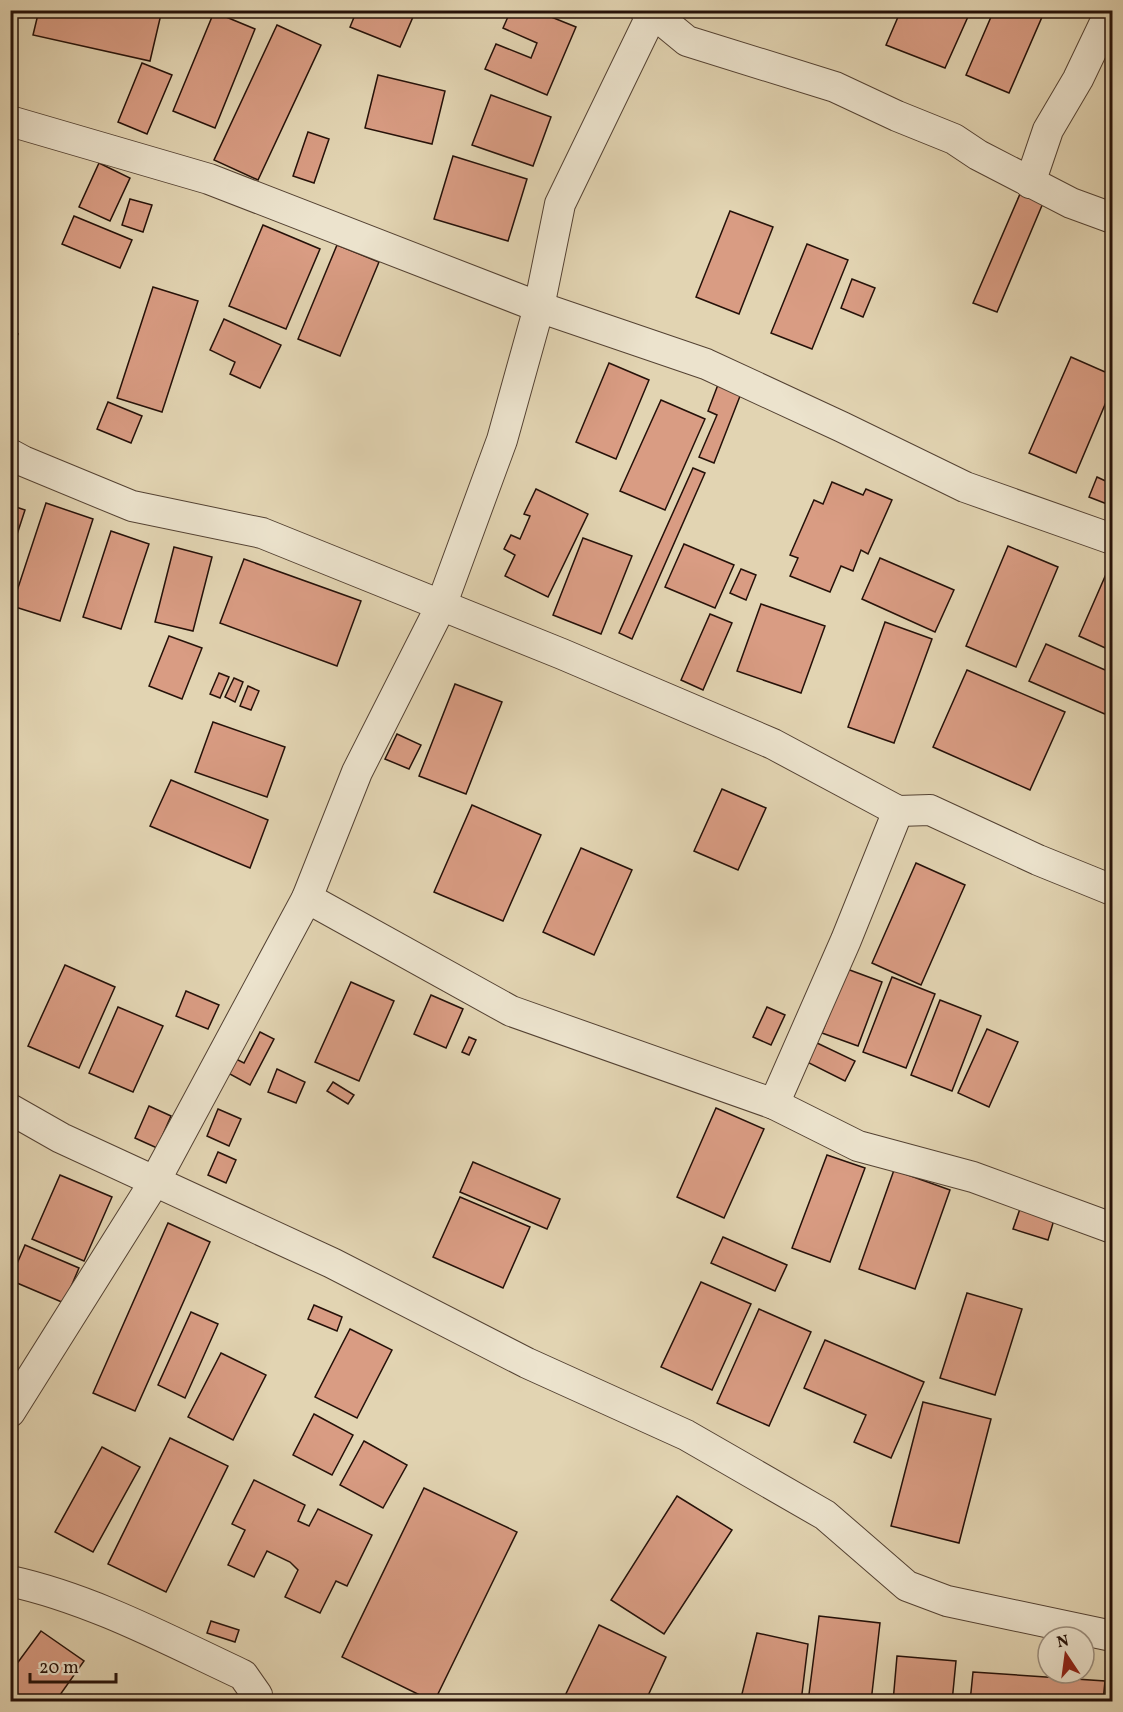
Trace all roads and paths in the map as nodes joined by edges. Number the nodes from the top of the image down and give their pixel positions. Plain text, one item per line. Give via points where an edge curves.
1 (1111, 10) edge
2 (651, 11) edge
3 (10, 121) edge
4 (1030, 183) junction
5 (1113, 218) edge
6 (539, 307) junction
7 (10, 454) edge
8 (1113, 539) edge
9 (441, 606) junction
10 (898, 811) junction
11 (1113, 890) edge
12 (307, 898) junction
13 (774, 1104) junction
14 (10, 1109) edge
15 (155, 1181) junction
16 (1113, 1228) edge
17 (10, 1412) edge
18 (10, 1581) edge
19 (1113, 1636) edge
20 (254, 1701) edge

1 - 4 street via 1048,130
2 - 4 street via 687,41 835,87 954,139
2 - 6 street via 560,204
3 - 6 street via 209,179
4 - 5 street
6 - 8 street via 706,364 965,486
6 - 9 street via 502,440
7 - 9 street via 132,506 262,533
9 - 10 street via 773,744
9 - 12 street via 357,772
10 - 11 street via 930,810
10 - 13 street
12 - 13 street via 511,1011
12 - 15 street
13 - 16 street via 858,1146 973,1177
14 - 15 street via 61,1138
15 - 17 street
15 - 19 street via 332,1263 527,1363 686,1435 825,1515 907,1586 947,1601
18 - 20 street via 110,1614 243,1675 257,1695

